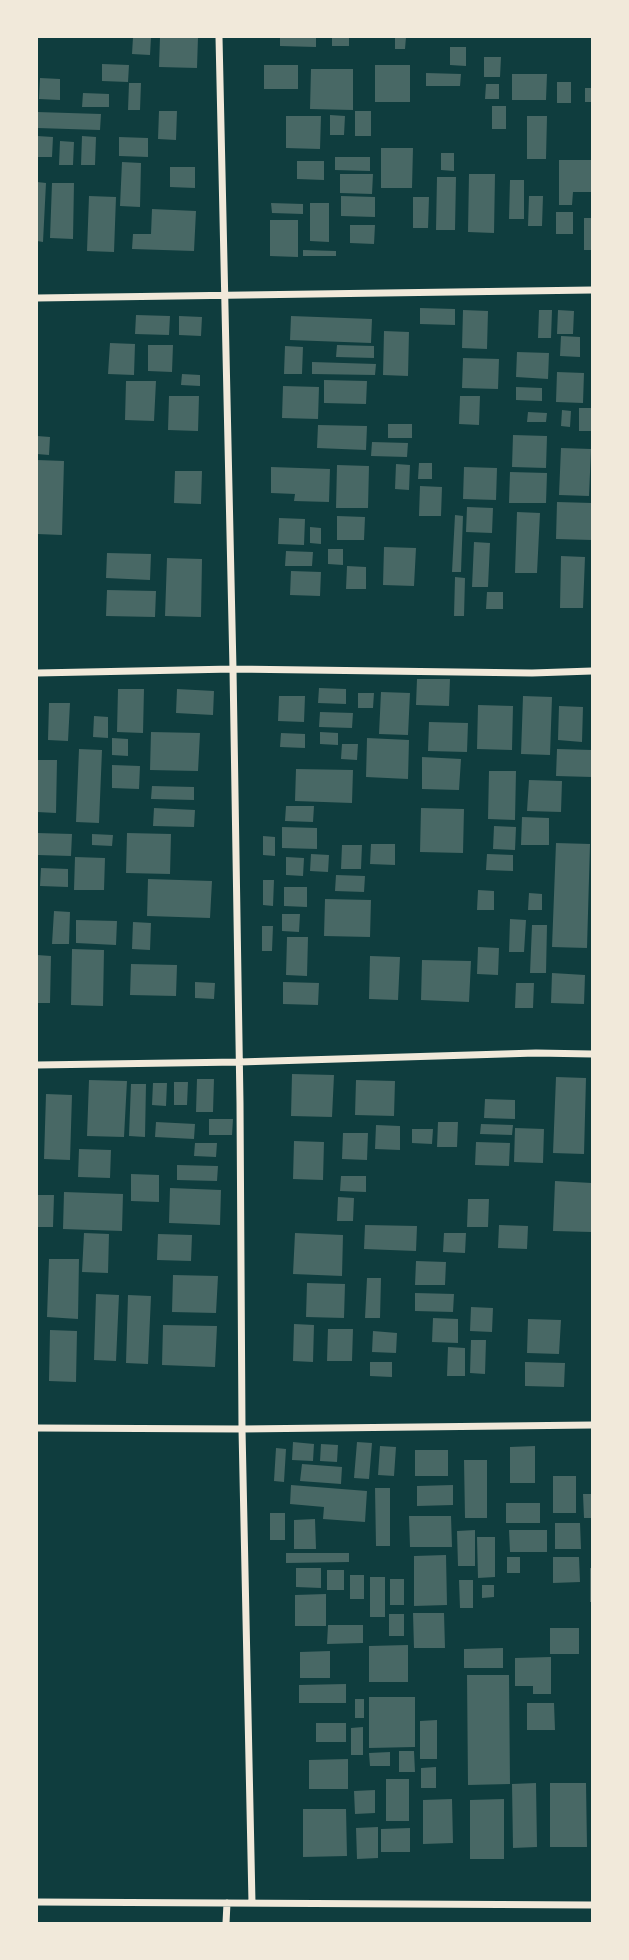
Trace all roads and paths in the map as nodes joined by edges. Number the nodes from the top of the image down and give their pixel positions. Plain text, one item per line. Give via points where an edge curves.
1 (219, 37) edge
2 (592, 290) edge
3 (223, 295) junction
4 (37, 298) edge
5 (233, 669) junction
6 (592, 671) edge
7 (37, 673) edge
8 (592, 1054) edge
9 (239, 1062) junction
10 (37, 1065) edge
11 (592, 1425) edge
12 (37, 1428) edge
13 (242, 1429) junction
14 (37, 1902) edge
15 (227, 1903) junction
16 (252, 1903) junction
17 (592, 1905) edge
18 (226, 1923) edge

1 - 3 street
2 - 3 street
3 - 4 street
3 - 5 street
5 - 6 street
5 - 7 street
5 - 9 street
8 - 9 street
9 - 10 street
9 - 13 street
11 - 13 street
12 - 13 street
13 - 16 street
14 - 15 street
15 - 16 street
15 - 18 street
16 - 17 street

